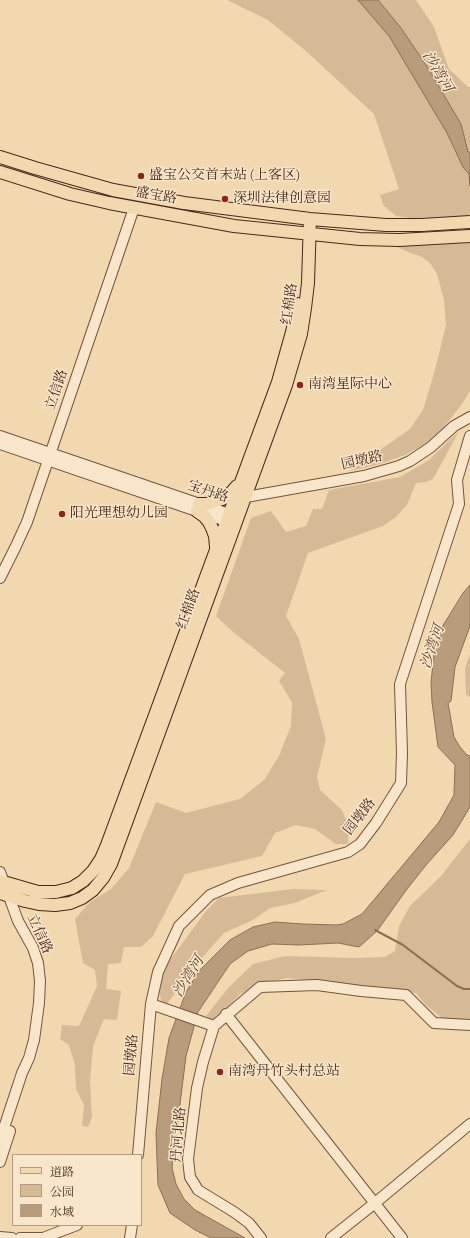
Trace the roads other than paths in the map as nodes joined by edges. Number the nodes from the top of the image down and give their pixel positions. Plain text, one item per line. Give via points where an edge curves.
1 (0, 157) edge
2 (0, 172) edge
3 (134, 208) junction
4 (310, 219) junction
5 (470, 222) edge
6 (306, 234) junction
7 (470, 236) edge
8 (470, 417) edge
9 (0, 436) edge
10 (470, 436) edge
11 (0, 444) edge
12 (49, 457) junction
13 (241, 480) junction
14 (246, 497) junction
15 (198, 508) junction
16 (231, 519) junction
17 (215, 551) junction
18 (0, 578) edge
19 (3, 885) edge
20 (150, 1004) junction
21 (226, 1014) junction
22 (470, 1025) edge
23 (214, 1026) junction
24 (470, 1124) edge
25 (7, 1130) junction
26 (0, 1140) edge
27 (138, 1154) edge
28 (0, 1162) edge
29 (375, 1203) junction
30 (74, 1226) edge
31 (132, 1226) edge
32 (0, 1237) edge
33 (12, 1238) edge
34 (20, 1238) edge
35 (130, 1238) edge
36 (261, 1238) edge
37 (331, 1238) edge
38 (402, 1238) edge

1 - 4 main road, 盛宝路 via 113,190 184,203
2 - 3 main road, 盛宝路 via 70,194
3 - 6 main road, 盛宝路 via 234,226
3 - 12 street, 立信路
4 - 5 main road, bridge via 386,225
4 - 6 main road, 红棉路
6 - 7 main road via 386,240
6 - 13 main road, 红棉路 via 292,332 278,382
6 - 14 main road, 红棉路 via 308,283 301,334
8 - 14 street, 园墩路 via 454,426 431,447 399,466 364,476
9 - 12 street, 宝丹路
10 - 20 street, 园墩路 via 456,480 459,504 400,684 401,783 360,844 348,852 238,882 210,895 179,926 158,972
11 - 12 street, 宝丹路
12 - 15 street, 宝丹路
12 - 18 street, 立信路 via 27,522
13 - 15 main road via 235,489 222,499
13 - 16 main road, 红棉路
14 - 16 main road, 红棉路
15 - 16 street, 宝丹路
15 - 17 main road via 212,528
16 - 17 main road, 红棉路
16 - 19 main road, 红棉路 via 117,851 103,878 82,898 55,905 24,901
17 - 19 main road, 红棉路 via 107,845 94,871 72,888 56,892 38,892
19 - 25 street, 立信路 via 33,948 40,981 34,1040 22,1073
20 - 23 street
20 - 27 street, 园墩路
21 - 22 street via 260,987 317,985 406,995 434,1023
21 - 23 street
21 - 29 street
23 - 36 street, 丹河北路 via 197,1088 188,1159 190,1177 198,1190 249,1223
24 - 29 street
25 - 26 street, 立信路
25 - 28 street, 立信路
29 - 37 street
29 - 38 street
30 - 34 street via 43,1238
31 - 35 street
32 - 33 street

